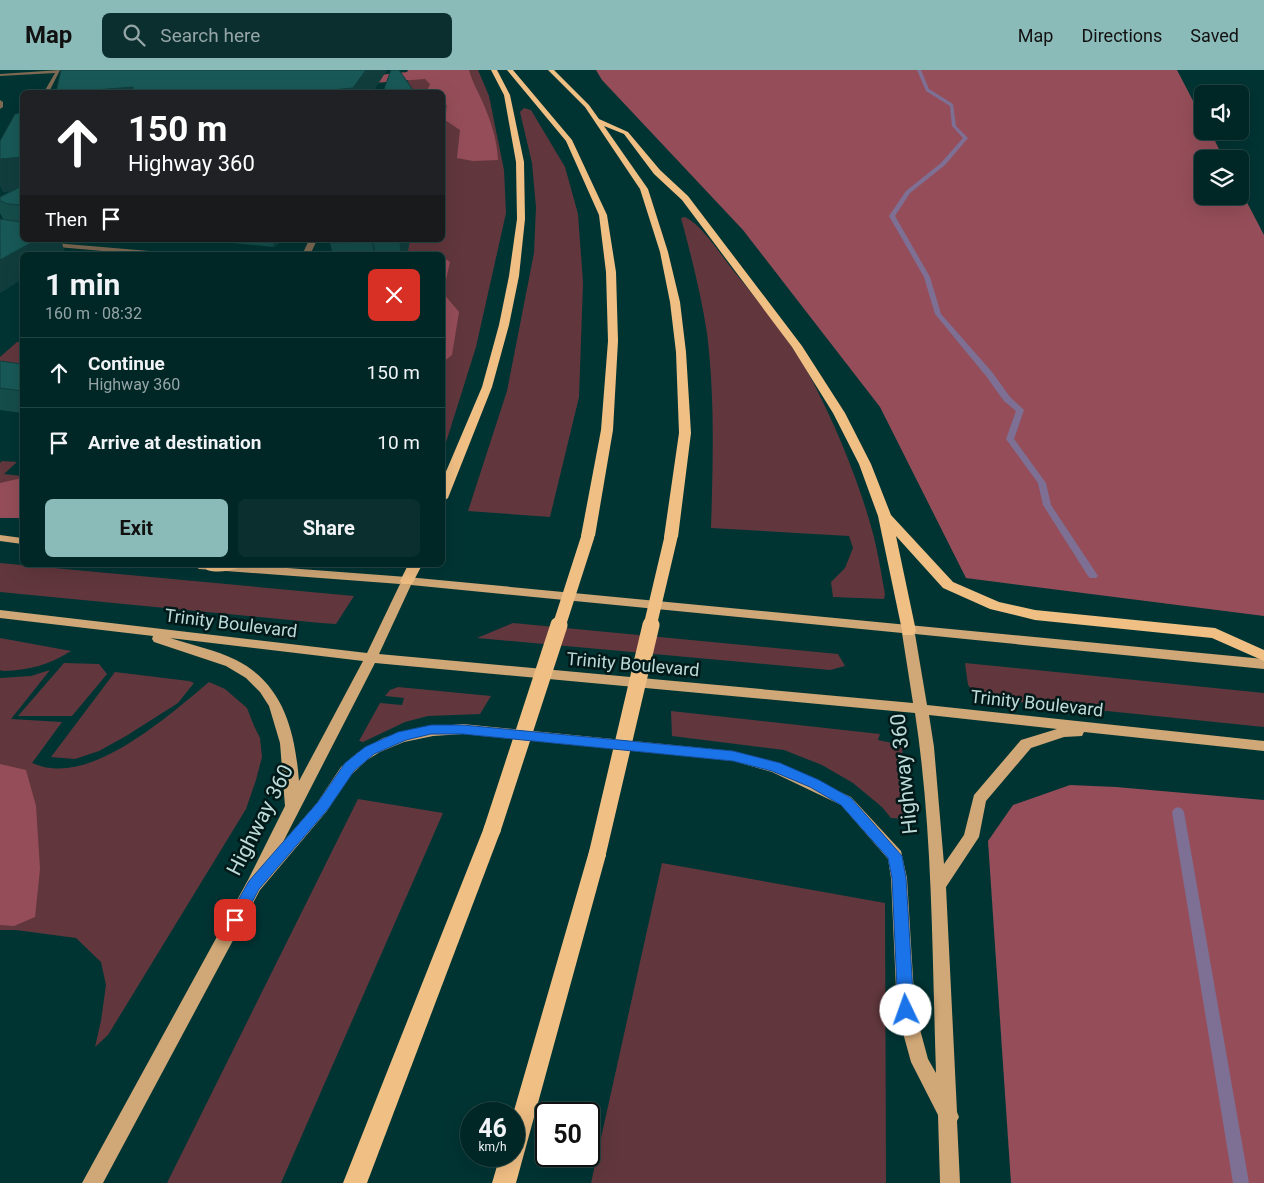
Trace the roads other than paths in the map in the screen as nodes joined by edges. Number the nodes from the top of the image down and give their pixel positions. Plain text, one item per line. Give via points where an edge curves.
1 (494, 70) edge
2 (510, 70) edge
3 (551, 70) edge
4 (58, 71) edge
5 (0, 75) edge
6 (48, 90) edge
7 (0, 102) edge
8 (0, 106) edge
9 (598, 121) junction
10 (34, 243) edge
11 (138, 252) edge
12 (461, 453) junction
13 (445, 474) edge
14 (445, 491) edge
15 (885, 516) junction
16 (0, 538) edge
17 (20, 542) edge
18 (219, 567) edge
19 (414, 567) edge
20 (407, 581) junction
21 (0, 614) edge
22 (126, 630) junction
23 (908, 631) junction
24 (1264, 656) edge
25 (371, 658) junction
26 (1264, 664) edge
27 (921, 709) junction
28 (1140, 733) junction
29 (1264, 746) edge
30 (292, 807) junction
31 (254, 885) junction
32 (938, 886) junction
33 (525, 1111) edge
34 (948, 1117) junction
35 (509, 1167) edge
36 (92, 1183) edge
37 (355, 1183) edge
38 (504, 1183) edge
39 (950, 1183) edge

1 - 12 highway via 507,95 516,136 522,184 521,219 504,325 487,387
2 - 37 highway, bridge via 569,140 603,215 611,272 613,341 606,430 588,536 492,830
3 - 9 highway
4 - 5 street
4 - 6 street
7 - 8 street
9 - 15 highway via 626,133 657,172 686,198 797,346 839,413 865,464
9 - 33 highway, bridge via 644,189 664,252 681,352 685,433 671,537 597,855
10 - 11 street
12 - 13 highway
12 - 14 highway
15 - 23 highway
15 - 24 highway via 948,585 995,606 1035,615 1215,633
16 - 17 main road
18 - 20 main road
19 - 20 highway
20 - 23 main road
20 - 25 main road, Highway 360
21 - 22 main road, Trinity Boulevard
22 - 25 main road, Trinity Boulevard
22 - 30 main road via 232,664 253,676 272,696 283,720 291,761
23 - 26 main road
23 - 27 main road, Highway 360
25 - 27 main road, Trinity Boulevard
25 - 30 main road, Highway 360
27 - 28 main road, Trinity Boulevard
27 - 32 main road, Highway 360
28 - 29 main road, Trinity Boulevard
28 - 32 main road via 1064,732 1026,744 979,799 971,837
30 - 31 main road, Highway 360
31 - 34 main road via 323,806 350,767 370,751 403,736 431,730 463,729 733,756 775,767 846,801 895,856 906,1010 920,1062
31 - 36 main road, Highway 360
32 - 34 main road, Highway 360
34 - 39 main road, Highway 360
35 - 38 highway

